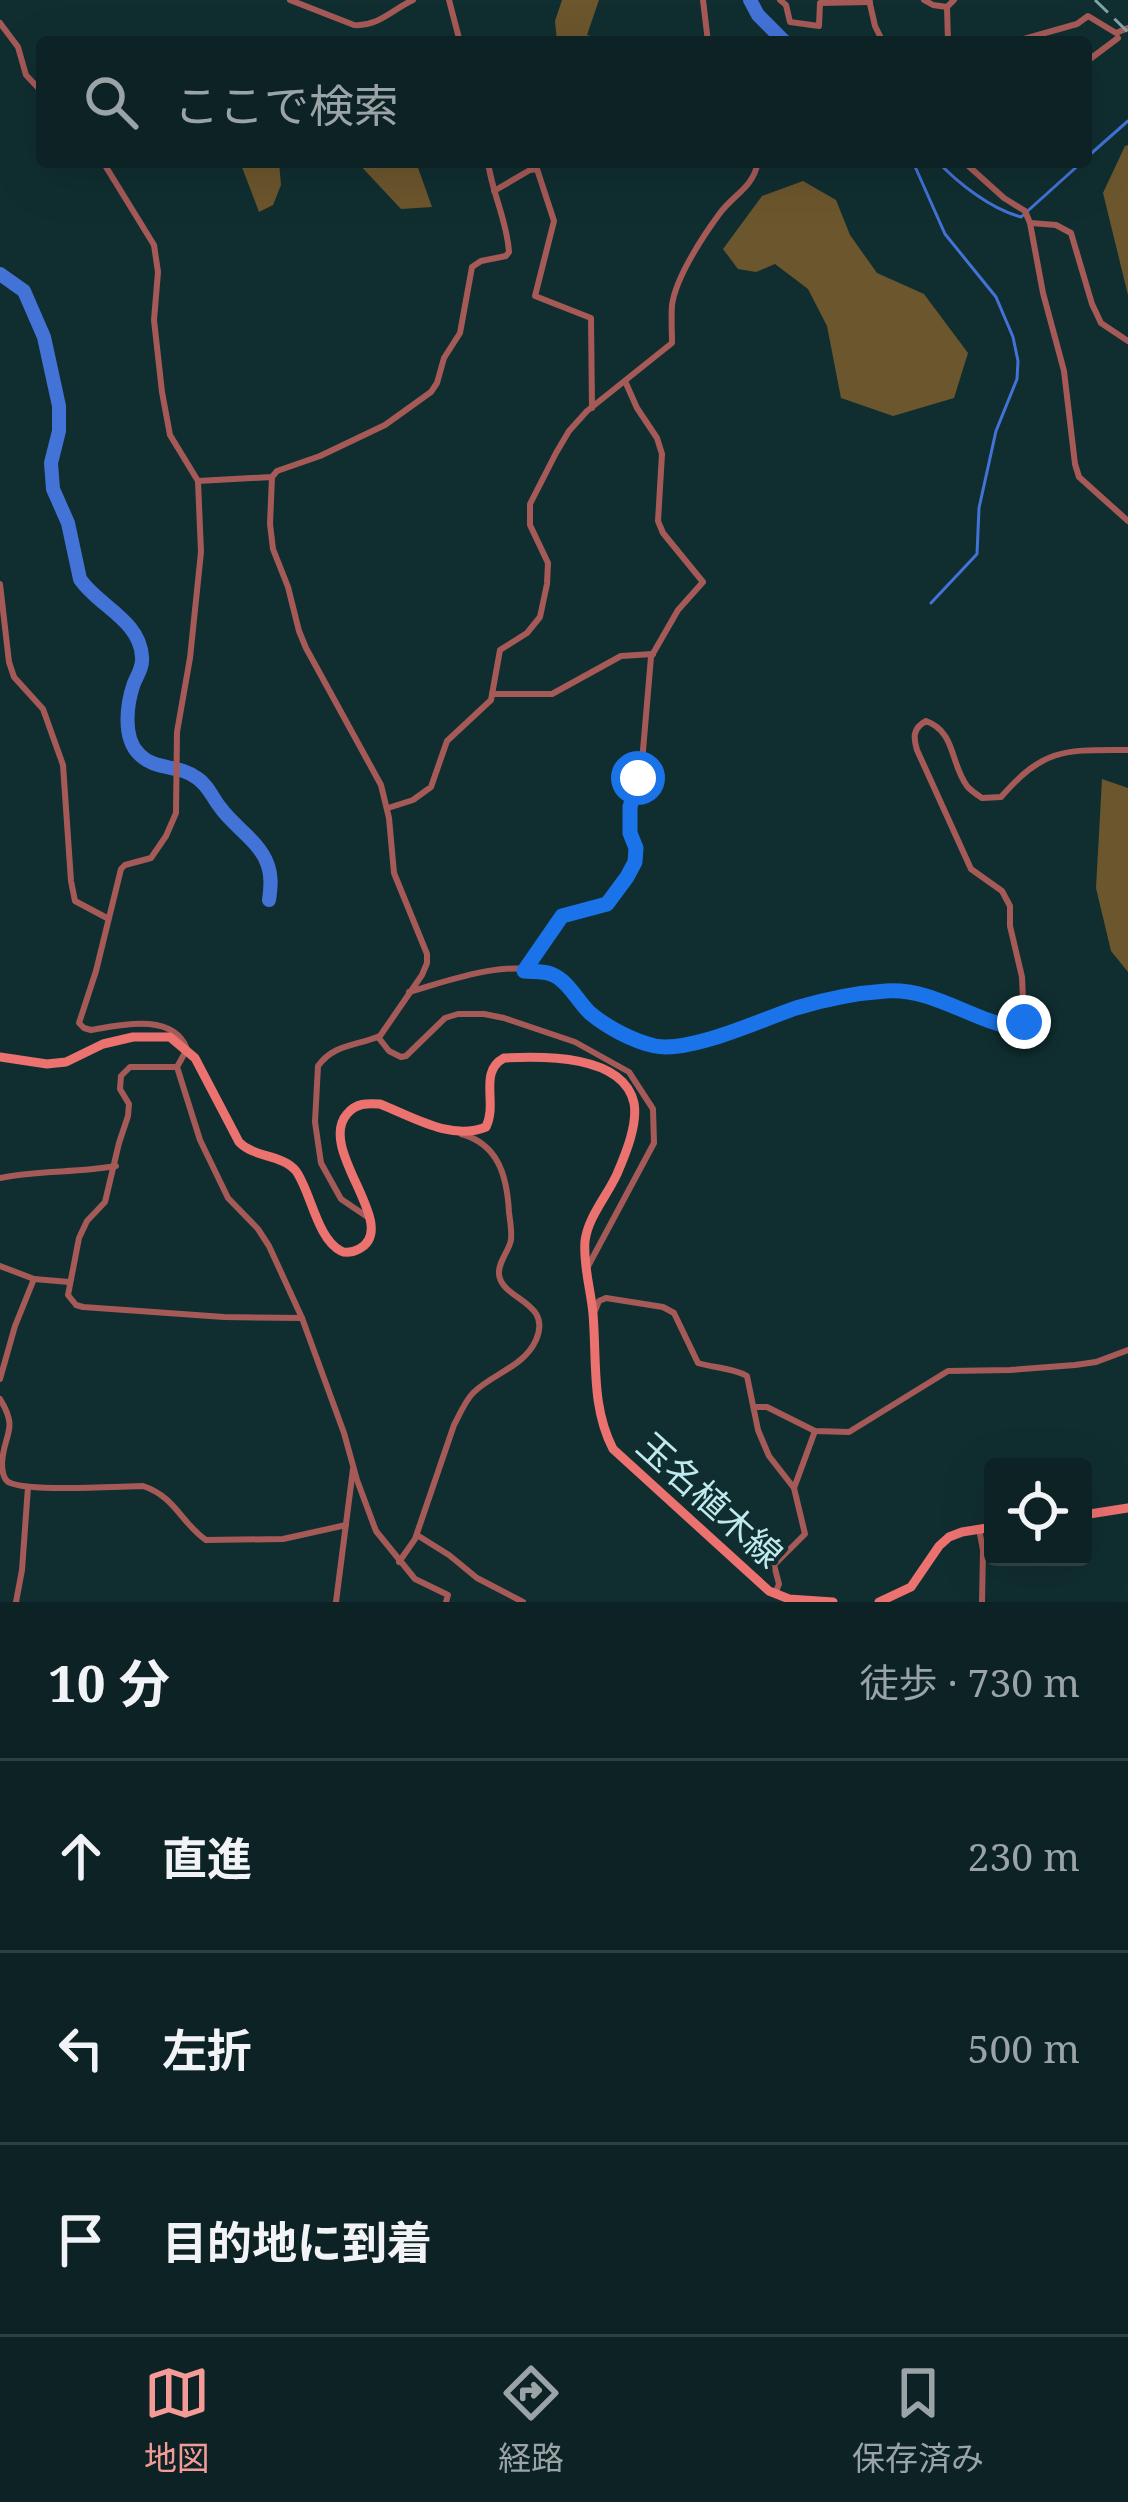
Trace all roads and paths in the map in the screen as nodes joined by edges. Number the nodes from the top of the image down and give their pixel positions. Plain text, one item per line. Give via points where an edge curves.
1 (290, 0) edge
2 (413, 0) edge
3 (449, 0) edge
4 (703, 0) edge
5 (780, 0) edge
6 (924, 0) edge
7 (839, 1) edge
8 (870, 1) edge
9 (951, 3) edge
10 (0, 23) edge
11 (1128, 28) edge
12 (458, 36) edge
13 (707, 36) edge
14 (880, 36) edge
15 (948, 36) edge
16 (1034, 36) edge
17 (1118, 38) dead end
18 (1092, 58) edge
19 (36, 86) edge
20 (108, 168) edge
21 (489, 168) edge
22 (756, 168) edge
23 (969, 168) edge
24 (494, 191) junction
25 (1030, 223) junction
26 (1128, 341) edge
27 (626, 381) junction
28 (592, 407) junction
29 (272, 476) junction
30 (198, 481) junction
31 (1128, 521) edge
32 (0, 584) edge
33 (653, 654) junction
34 (492, 694) junction
35 (1128, 750) edge
36 (388, 808) junction
37 (107, 918) junction
38 (524, 971) junction
39 (409, 992) junction
40 (378, 1037) junction
41 (187, 1049) junction
42 (0, 1057) edge
43 (177, 1067) junction
44 (453, 1133) junction
45 (116, 1166) junction
46 (0, 1178) edge
47 (371, 1220) junction
48 (0, 1266) edge
49 (586, 1270) junction
50 (34, 1280) junction
51 (69, 1282) junction
52 (593, 1314) junction
53 (302, 1318) junction
54 (1128, 1350) edge
55 (0, 1378) edge
56 (0, 1399) edge
57 (754, 1407) junction
58 (815, 1431) junction
59 (353, 1466) junction
60 (28, 1487) junction
61 (794, 1488) junction
62 (1128, 1508) edge
63 (1092, 1514) edge
64 (346, 1525) junction
65 (984, 1528) edge
66 (979, 1529) junction
67 (417, 1535) junction
68 (399, 1562) junction
69 (772, 1596) edge
70 (16, 1602) edge
71 (336, 1602) edge
72 (446, 1602) edge
73 (523, 1602) edge
74 (833, 1602) edge
75 (878, 1602) edge
76 (982, 1602) edge

1 - 2 street via 354,26
3 - 12 street
4 - 13 street
5 - 7 street via 790,22 818,26 820,3
6 - 9 street
7 - 8 street
8 - 14 street
9 - 15 street
10 - 19 street
11 - 16 street via 1116,33 1088,16
17 - 18 street
20 - 30 street via 154,245 166,413
21 - 24 street
22 - 27 street via 676,290 672,343
23 - 25 street
24 - 28 street via 537,169 554,221 535,296 591,318
24 - 29 street via 509,252 472,267 460,333 434,388 385,425
25 - 26 street via 1071,233 1101,323
25 - 31 street via 1078,476
27 - 28 street
27 - 33 street via 662,454 658,521 703,582
28 - 34 street via 569,430 530,504 530,525 548,563 544,598 535,626 500,650
29 - 30 street
29 - 36 street via 272,549 299,631
30 - 37 street via 200,574 177,732 175,821 151,858 121,868
32 - 37 street via 14,677 44,709 63,765 75,901
33 - 34 street via 621,656 553,694
33 - 38 street via 630,807 635,862 607,904 562,916
34 - 36 street via 447,741 431,787
35 - 38 street via 1069,750 1042,759 1001,797 982,798 968,787 939,726 918,725 916,749 971,868 1010,906 1022,976 1024,1022 1017,1028 891,990 839,996 690,1044 658,1046 607,1024 552,974
36 - 39 street via 394,873 428,954
37 - 41 street via 79,1023 91,1030 148,1024 172,1031
38 - 39 street via 483,971
39 - 40 street
40 - 47 street via 323,1059 315,1095 321,1163 341,1199
40 - 49 street via 401,1058 445,1018 484,1014 575,1042 629,1072 653,1109 655,1143
41 - 42 main road via 170,1037 133,1037 66,1062
41 - 43 street
41 - 47 main road via 239,1142 296,1172 340,1250 363,1248
43 - 45 street via 130,1067 121,1076 129,1104
43 - 53 street via 228,1198 259,1229
44 - 47 main road via 380,1105 348,1112 341,1149
44 - 49 main road, 玉名植木線 via 486,1127 490,1070 504,1058 593,1064 629,1091 632,1130 590,1223
44 - 67 street via 496,1154 511,1228 500,1281 536,1313 539,1332 521,1360 463,1409
45 - 46 street
45 - 51 street via 105,1202 79,1238
48 - 50 street
49 - 52 main road, 玉名植木線
50 - 51 street
50 - 55 street
51 - 53 street via 68,1295 83,1307
52 - 57 street via 606,1298 674,1313 698,1363 747,1376
52 - 69 main road, 玉名植木線 via 599,1414 613,1450
53 - 59 street
54 - 58 street via 1075,1365 948,1371 859,1429
56 - 60 street via 10,1413 1,1467 6,1480
57 - 58 street
57 - 61 street via 769,1456
58 - 61 street
59 - 64 street
59 - 68 street via 376,1531
60 - 64 street via 143,1486 172,1502 206,1540 283,1539
60 - 70 street
61 - 69 street via 806,1534 774,1564 779,1584
62 - 63 main road
64 - 71 street
65 - 66 main road
66 - 75 main road via 949,1538 911,1587
66 - 76 street
67 - 68 street
67 - 73 street
68 - 72 street via 448,1595
69 - 74 main road, 玉名植木線

